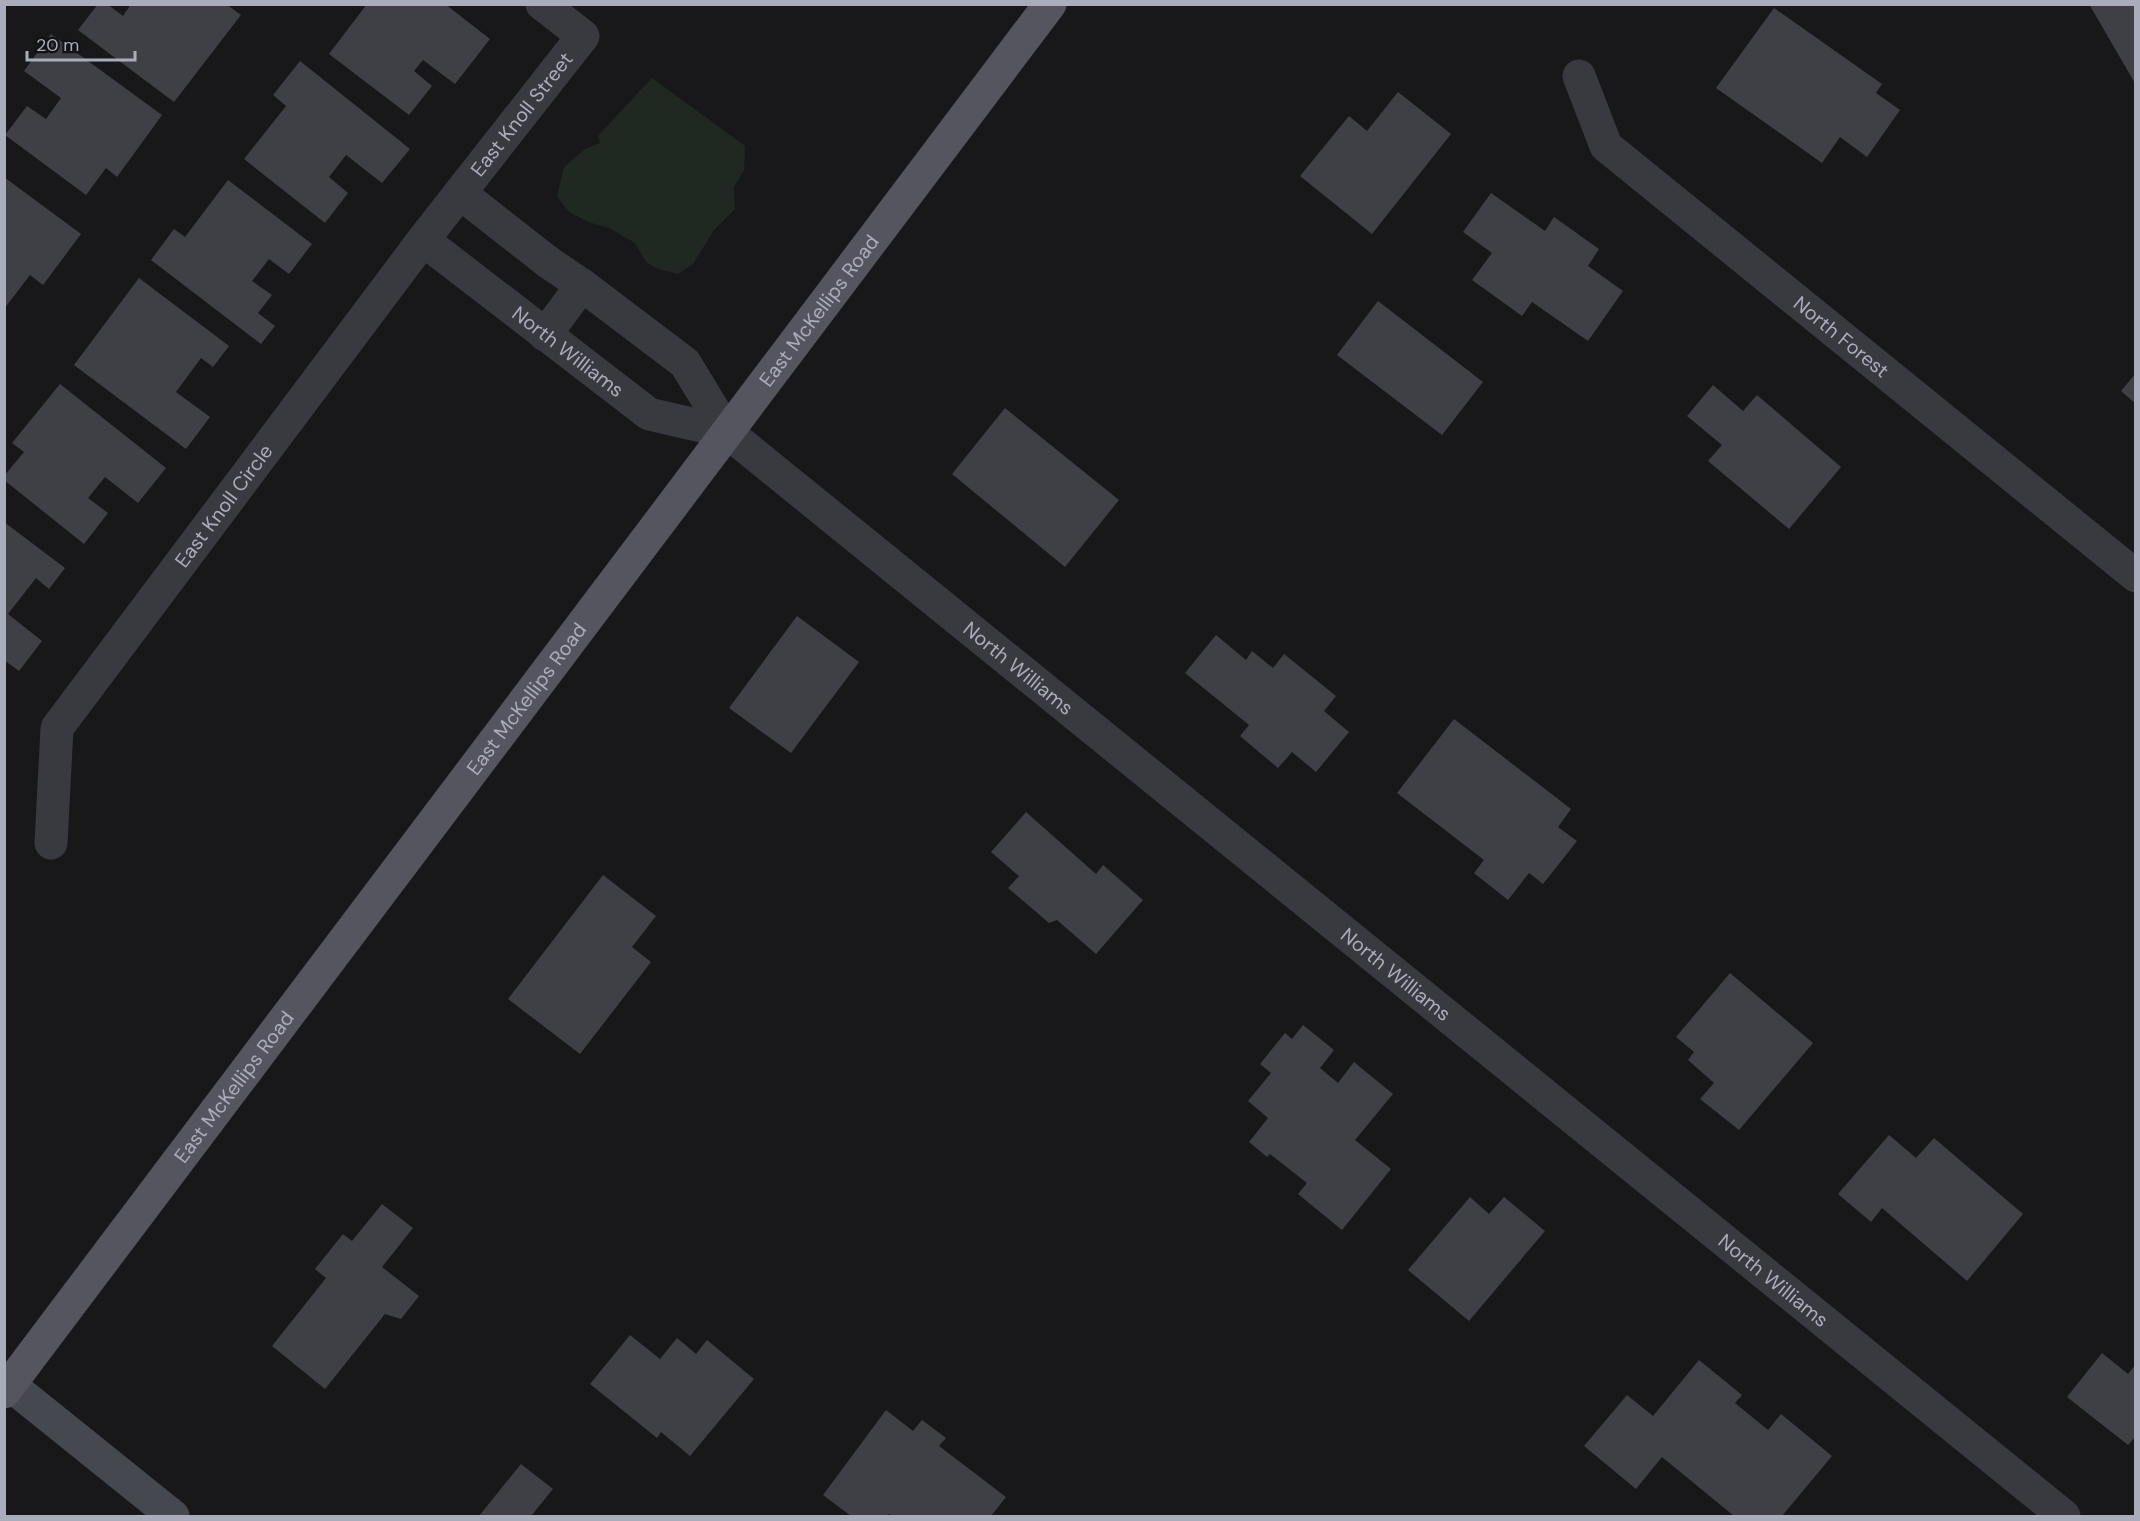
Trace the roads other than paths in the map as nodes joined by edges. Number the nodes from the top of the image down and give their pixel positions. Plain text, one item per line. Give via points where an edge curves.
1 (542, 4) edge
2 (1050, 4) edge
3 (1579, 76) dead end
4 (460, 193) junction
5 (423, 240) junction
6 (582, 285) junction
7 (545, 335) junction
8 (727, 432) junction
9 (2136, 576) edge
10 (51, 843) dead end
11 (6, 1385) edge
12 (172, 1516) edge
13 (2064, 1516) edge

1 - 4 street, East Knoll Street via 583,36
2 - 8 main road, East McKellips Road
3 - 9 street, North Forest via 1606,146
4 - 5 street, East Knoll Circle
4 - 6 street, North Williams
5 - 7 street, North Williams
5 - 10 street, East Knoll Circle via 57,728
6 - 7 street
6 - 8 street, North Williams via 686,363
7 - 8 street, North Williams via 649,414
8 - 11 main road, East McKellips Road
8 - 13 street, North Williams
11 - 12 street

